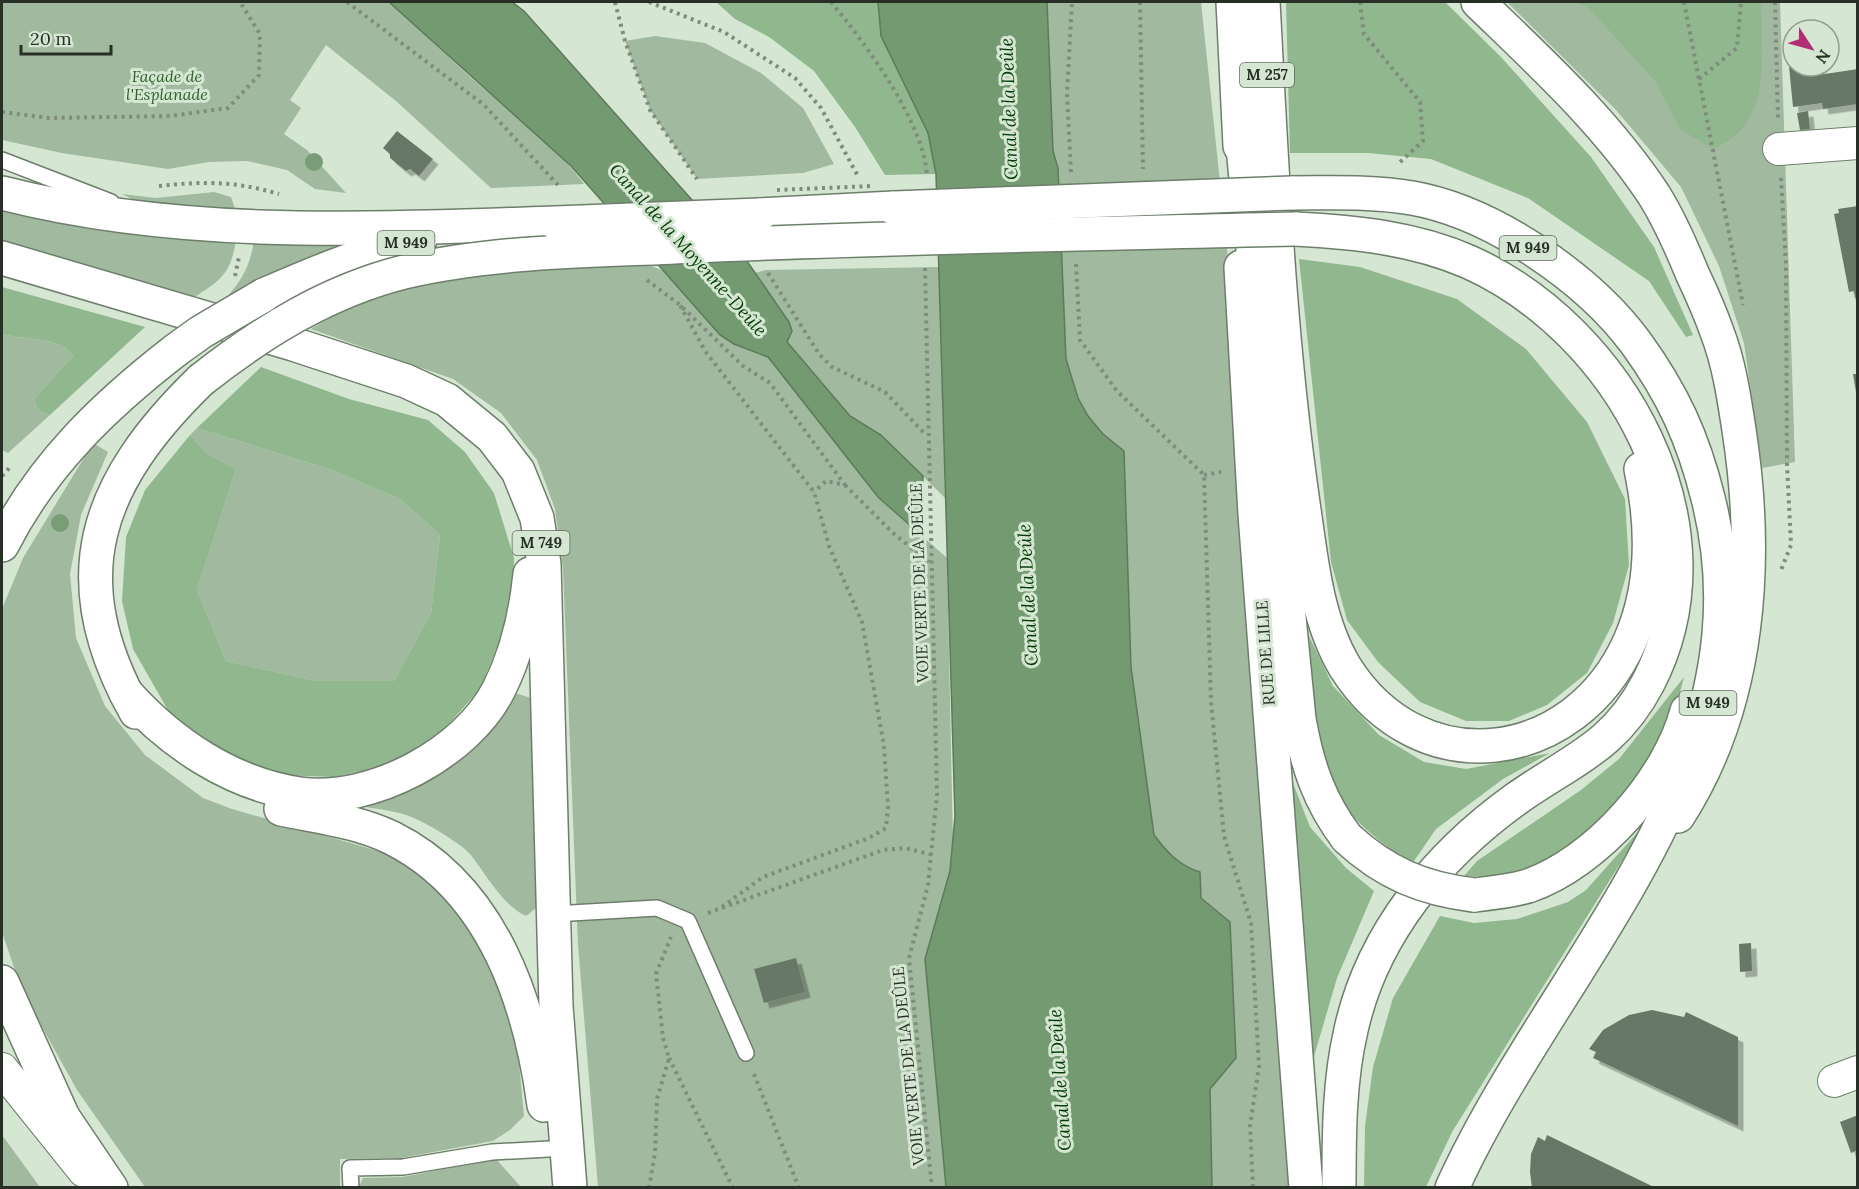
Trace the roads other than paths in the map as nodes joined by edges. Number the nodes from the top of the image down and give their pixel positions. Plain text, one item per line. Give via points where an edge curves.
1 (1233, 2) edge
2 (1263, 2) edge
3 (1478, 2) edge
4 (1240, 117) junction
5 (1857, 143) edge
6 (1779, 149) road end
7 (2, 160) edge
8 (2, 194) edge
9 (149, 219) junction
10 (556, 223) junction
11 (2, 258) edge
12 (2, 280) edge
13 (1625, 403) junction
14 (1688, 431) junction
15 (2, 545) edge
16 (126, 693) junction
17 (554, 914) junction
18 (1589, 954) junction
19 (2, 982) edge
20 (2, 1030) edge
21 (746, 1053) road end
22 (2, 1069) edge
23 (63, 1117) junction
24 (549, 1149) junction
25 (98, 1188) edge
26 (111, 1188) edge
27 (351, 1188) edge
28 (554, 1188) edge
29 (570, 1188) edge
30 (1306, 1188) edge
31 (1339, 1188) edge
32 (1452, 1188) edge

1 - 4 main road, M 257
2 - 13 main road, M 257 via 1291,418 1324,616 1345,667 1362,689 1396,719 1446,742 1491,747 1516,743 1564,723 1608,679 1640,617 1650,555 1642,472
3 - 18 main road via 1591,114 1654,196 1677,237 1718,333 1745,465 1750,537 1746,606 1734,677 1704,770
4 - 14 main road, bridge via 1299,719 1306,759 1323,803 1347,838 1367,857 1404,879 1448,892 1474,895 1528,886 1592,849 1642,796 1686,716 1708,594 1704,531
4 - 30 main road, RUE DE LILLE / M 257 via 1242,312
5 - 6 street
7 - 9 lane
8 - 9 main road
9 - 10 main road via 331,228
10 - 14 main road, M 949, bridge via 1292,193 1368,193 1432,202 1483,222 1539,254 1588,293 1627,332 1670,393
10 - 15 main road, M 949, bridge via 460,233 402,244 319,271 264,296 201,332 115,400 66,449
11 - 17 main road, M 749 via 406,381 447,400 492,437 518,471 529,494 544,564
12 - 16 main road via 286,360 436,413 458,426 489,458 504,480 521,521 530,553 528,590 517,645 499,690 462,735 393,779 328,795 301,794 248,780 187,747 148,717
13 - 16 main road, bridge via 1588,353 1550,315 1486,271 1420,244 1341,231 774,243 566,253 457,262 404,272 338,294 258,337 201,380 171,409 122,473 100,536 94,568 97,611 105,644
13 - 31 main road via 1653,453 1676,539 1674,610 1659,661 1634,709 1616,730 1488,821 1417,891 1398,920 1362,991 1351,1030 1340,1109
14 - 18 main road, M 949 via 1712,512 1722,572 1723,606 1713,680 1697,742 1675,799
16 - 24 main road via 155,741 198,776 259,803 347,822 391,838 426,862 470,904 493,935 521,1002 539,1073
17 - 21 lane via 657,908 682,922
17 - 29 main road, M 749 via 556,1006
18 - 32 main road, M 949 via 1507,1087
19 - 23 main road
20 - 23 main road
22 - 25 street
23 - 26 main road
24 - 27 lane via 492,1152 404,1167 350,1168
24 - 28 main road

